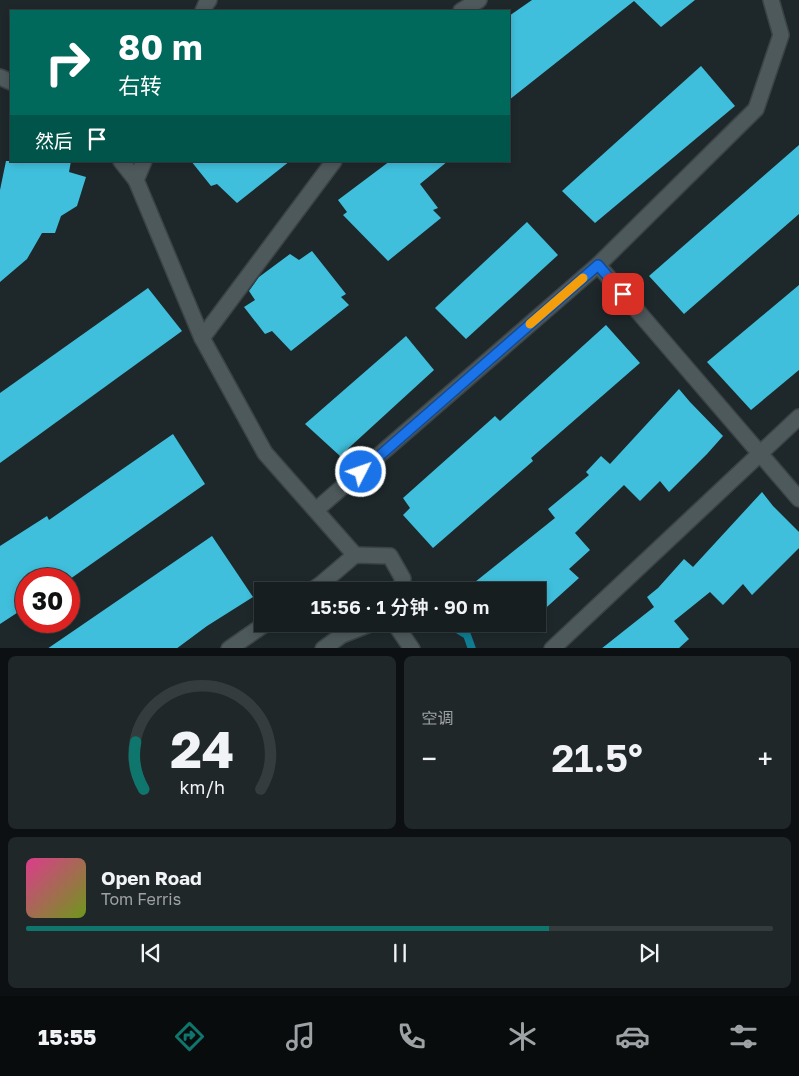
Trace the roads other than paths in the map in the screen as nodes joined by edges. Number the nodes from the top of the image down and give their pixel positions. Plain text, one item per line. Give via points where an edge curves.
1 (479, 0) edge
2 (771, 0) edge
3 (463, 10) edge
4 (122, 162) edge
5 (144, 162) edge
6 (333, 162) edge
7 (136, 180) junction
8 (598, 265) junction
9 (202, 338) junction
10 (799, 417) edge
11 (760, 454) junction
12 (799, 499) edge
13 (316, 510) junction
14 (355, 554) junction
15 (323, 582) edge
16 (402, 582) edge
17 (254, 632) edge
18 (350, 632) edge
19 (401, 632) edge
20 (230, 648) edge
21 (323, 648) edge
22 (412, 648) edge
23 (552, 648) edge

1 - 3 street
2 - 8 street via 781,35 756,109
4 - 7 street
5 - 7 street
6 - 9 street
7 - 9 street
8 - 11 street
8 - 13 street
9 - 13 street via 266,452
10 - 11 street
11 - 12 street
11 - 23 street
13 - 14 street
14 - 15 street
14 - 16 street via 390,556
17 - 20 street
18 - 21 street
19 - 22 street

